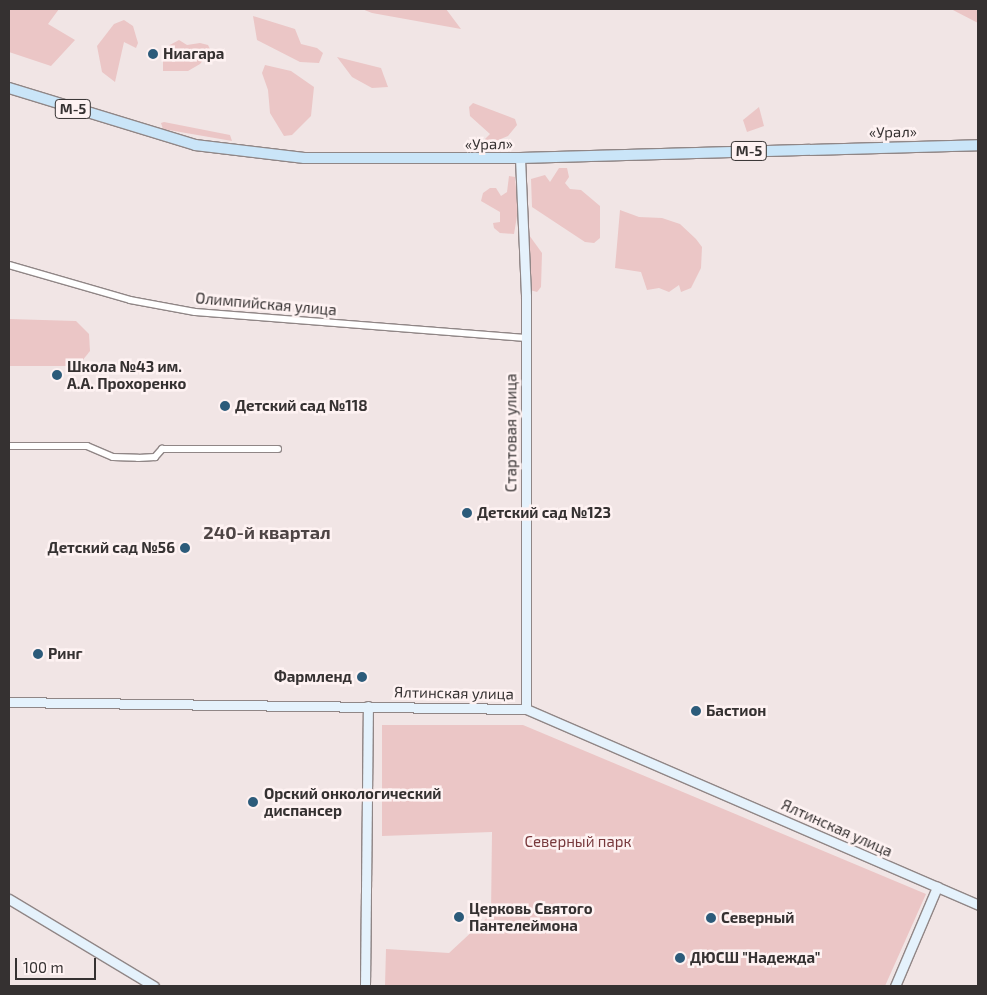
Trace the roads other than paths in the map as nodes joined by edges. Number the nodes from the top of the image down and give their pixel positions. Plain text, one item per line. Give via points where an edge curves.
1 (9, 88) edge
2 (978, 145) edge
3 (520, 158) junction
4 (9, 265) edge
5 (526, 338) junction
6 (9, 446) edge
7 (278, 450) dead end
8 (9, 702) edge
9 (368, 706) junction
10 (526, 709) junction
11 (937, 887) junction
12 (9, 900) edge
13 (978, 905) edge
14 (154, 986) edge
15 (365, 986) edge
16 (895, 986) edge

1 - 3 main road, «Урал» / М-5 via 138,130 196,145 254,154 359,160
2 - 3 main road, «Урал» / М-5
3 - 5 main road, Стартовая улица
4 - 5 street, Олимпийская улица via 130,300 195,312
5 - 10 main road, Стартовая улица
6 - 7 street via 87,446 113,456 138,458 156,457 162,449
8 - 9 main road, Ялтинская улица
9 - 10 main road, Ялтинская улица
9 - 15 main road
10 - 11 main road, Ялтинская улица
11 - 13 main road, Ялтинская улица
11 - 16 main road
12 - 14 main road

